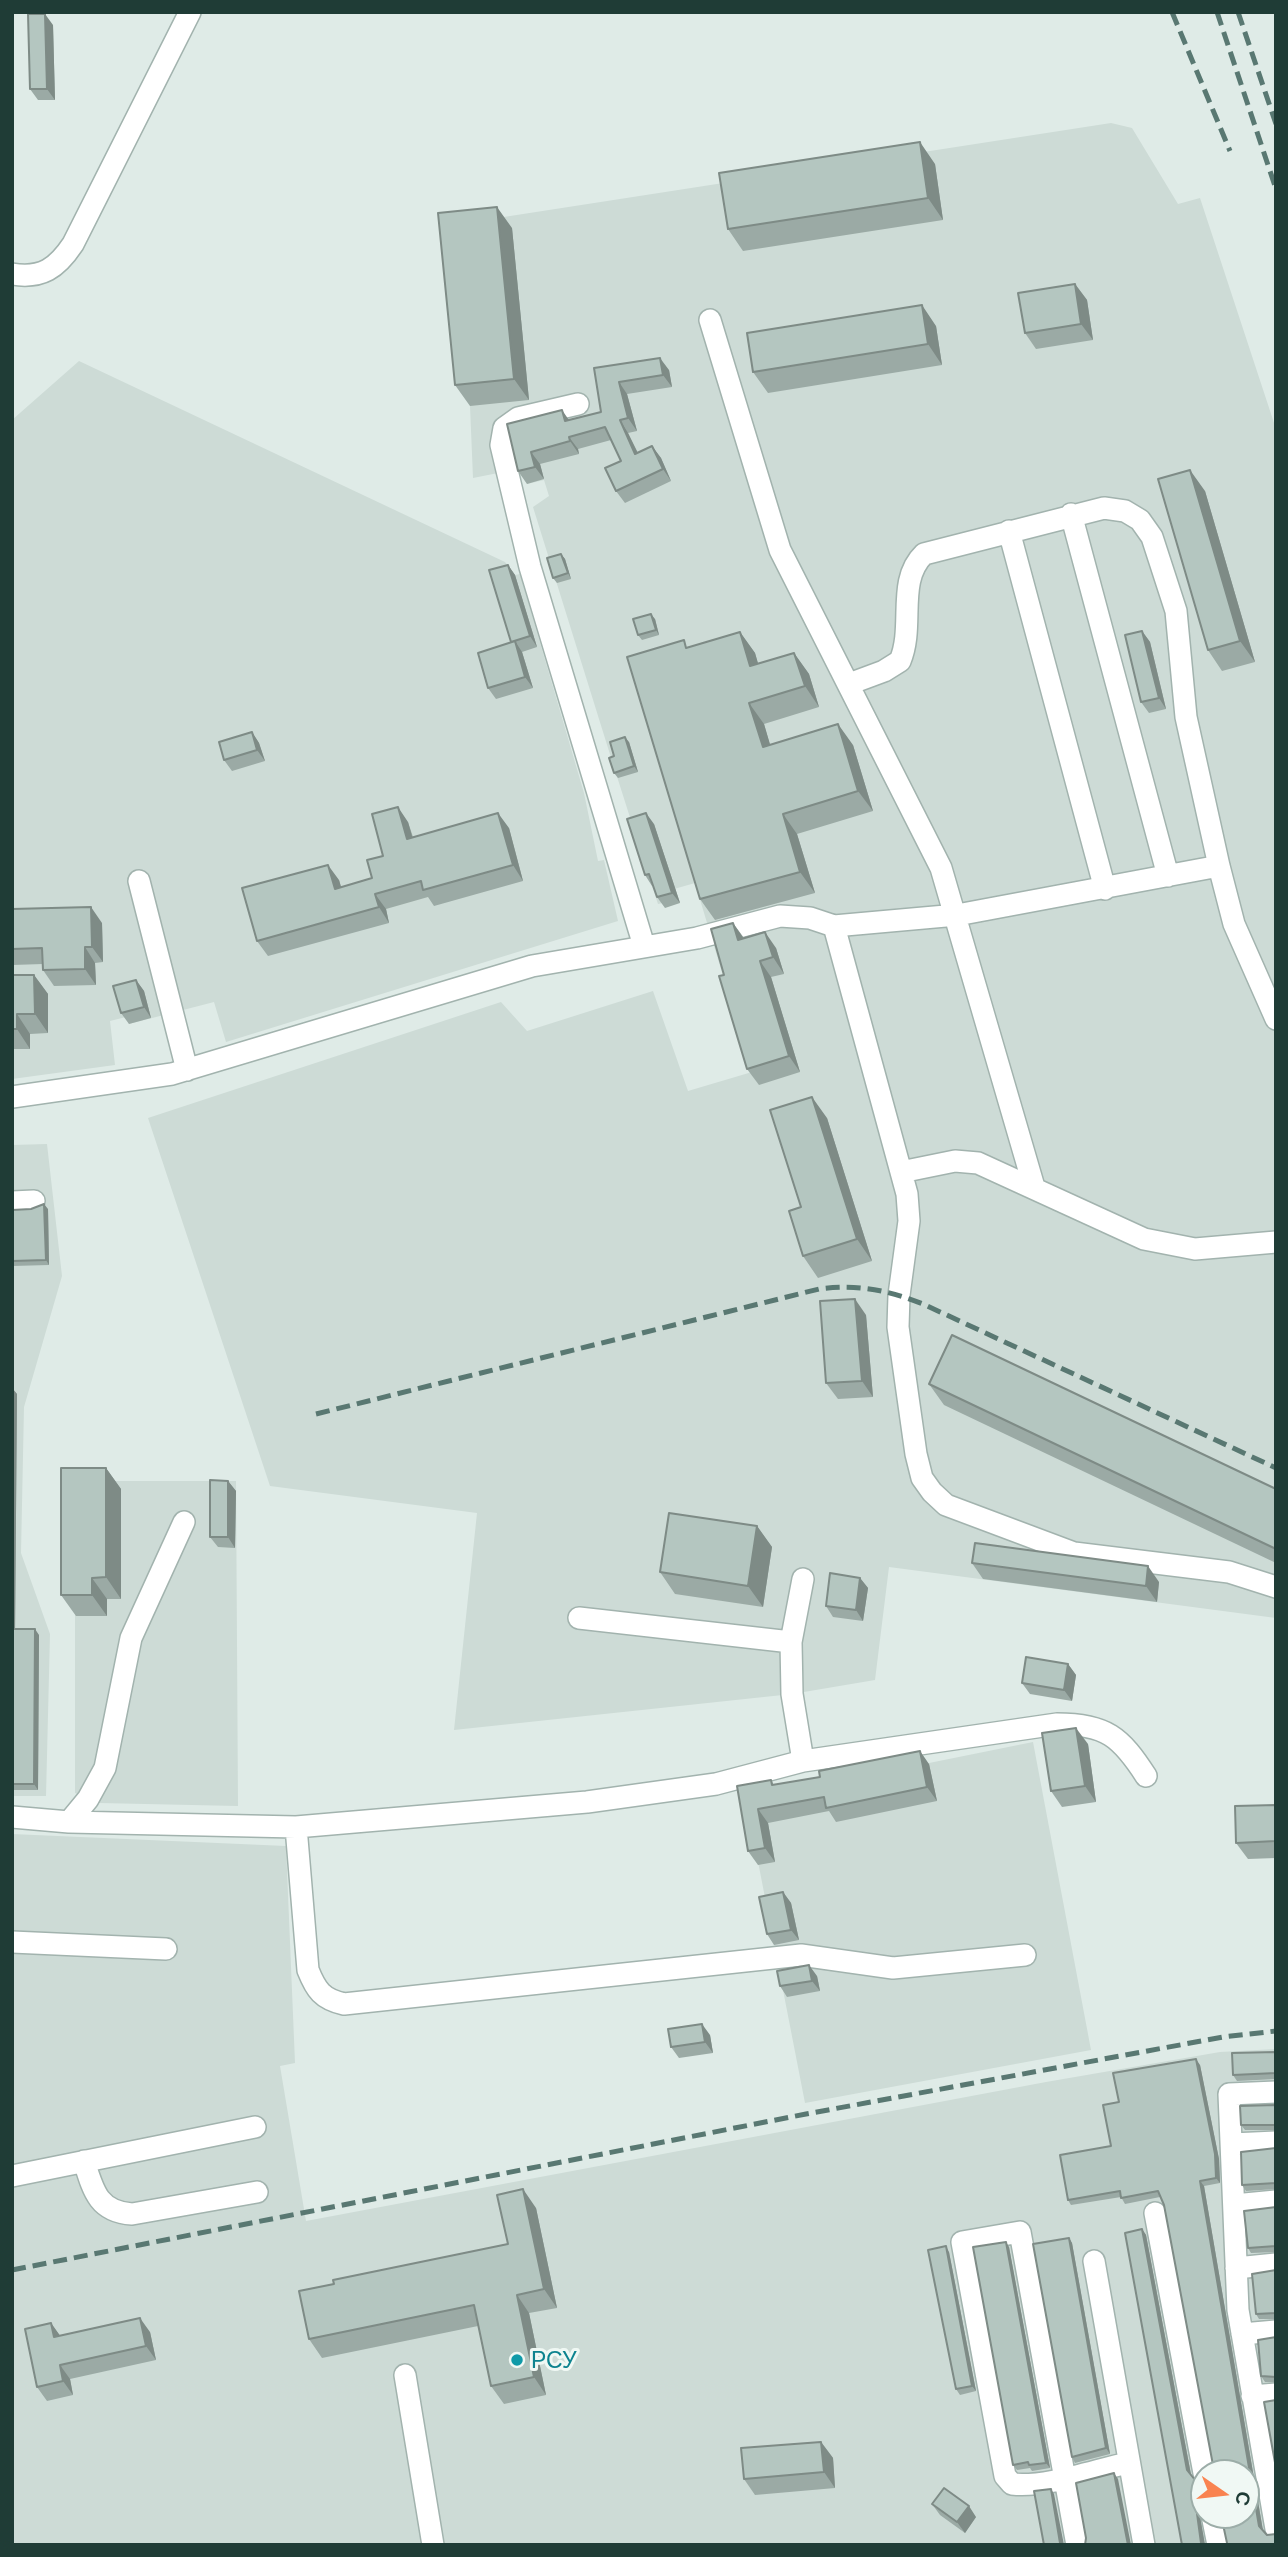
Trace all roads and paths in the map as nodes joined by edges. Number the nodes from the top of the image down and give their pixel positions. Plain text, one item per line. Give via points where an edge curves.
1 (190, 12) edge
2 (12, 274) edge
3 (710, 320) dead end
4 (578, 404) dead end
5 (1071, 514) junction
6 (1009, 531) junction
7 (849, 684) junction
8 (1219, 866) junction
9 (1168, 876) junction
10 (139, 881) dead end
11 (1105, 889) junction
12 (957, 915) junction
13 (834, 926) junction
14 (644, 946) junction
15 (1276, 1019) edge
16 (187, 1070) junction
17 (12, 1097) edge
18 (901, 1172) junction
19 (1034, 1187) junction
20 (1276, 1242) edge
21 (184, 1521) dead end
22 (803, 1579) dead end
23 (1276, 1587) edge
24 (579, 1618) dead end
25 (791, 1642) junction
26 (803, 1761) junction
27 (1146, 1776) dead end
28 (12, 1817) edge
29 (69, 1822) junction
30 (296, 1827) junction
31 (12, 1942) edge
32 (166, 1949) dead end
33 (1025, 1955) dead end
34 (1276, 2092) edge
35 (255, 2127) dead end
36 (1276, 2142) edge
37 (1232, 2144) junction
38 (84, 2161) junction
39 (12, 2176) edge
40 (257, 2192) dead end
41 (1276, 2201) edge
42 (1234, 2205) junction
43 (1155, 2213) dead end
44 (1094, 2262) dead end
45 (1276, 2264) edge
46 (1236, 2268) junction
47 (1276, 2331) edge
48 (1242, 2334) junction
49 (405, 2375) dead end
50 (1276, 2394) edge
51 (1252, 2396) junction
52 (1201, 2459) edge
53 (1128, 2463) junction
54 (1064, 2477) junction
55 (1276, 2529) edge
56 (433, 2545) edge
57 (1077, 2545) edge
58 (1144, 2545) edge

1 - 2 lane via 74,244 53,269 33,275
3 - 7 lane via 780,550
4 - 14 lane via 509,423 500,434 501,444 530,567
5 - 6 lane
5 - 8 lane via 1104,508 1125,510 1140,520 1152,537 1176,611 1186,717
5 - 9 lane
6 - 7 lane via 924,554 912,565 909,625 900,661
6 - 11 lane
7 - 12 lane via 928,838
8 - 9 lane
8 - 15 lane via 1234,924
9 - 11 lane
10 - 16 lane
11 - 12 lane
12 - 13 lane
12 - 19 lane
13 - 14 lane via 810,918 779,916
13 - 18 lane
14 - 16 lane via 532,966
16 - 17 lane
18 - 19 lane via 955,1161 978,1163
18 - 23 lane via 909,1221 898,1328 916,1454 922,1478 932,1492 946,1505 1074,1553 1229,1572
19 - 20 lane via 1144,1239 1167,1245 1195,1249
21 - 29 lane via 131,1638 105,1768
22 - 25 lane
24 - 25 lane
25 - 26 lane via 792,1694
26 - 27 lane via 1078,1724 1108,1731 1128,1748
26 - 30 lane via 716,1784 598,1801
28 - 29 lane
29 - 30 lane
30 - 33 lane via 308,1970 327,2000 344,2004 789,1956 893,1968
31 - 32 lane
34 - 37 lane via 1230,2094
35 - 38 lane
36 - 37 lane
37 - 42 lane
38 - 39 lane
38 - 40 lane via 94,2194 109,2209 121,2213
41 - 42 lane
42 - 46 lane
43 - 52 lane
44 - 53 lane
45 - 46 lane
46 - 48 lane
47 - 48 lane
48 - 51 lane
49 - 56 lane
50 - 51 lane
51 - 55 lane
53 - 54 lane
53 - 58 lane
54 - 54 lane via 1020,2232 962,2242 1005,2476 1012,2484 1021,2485
54 - 57 lane

